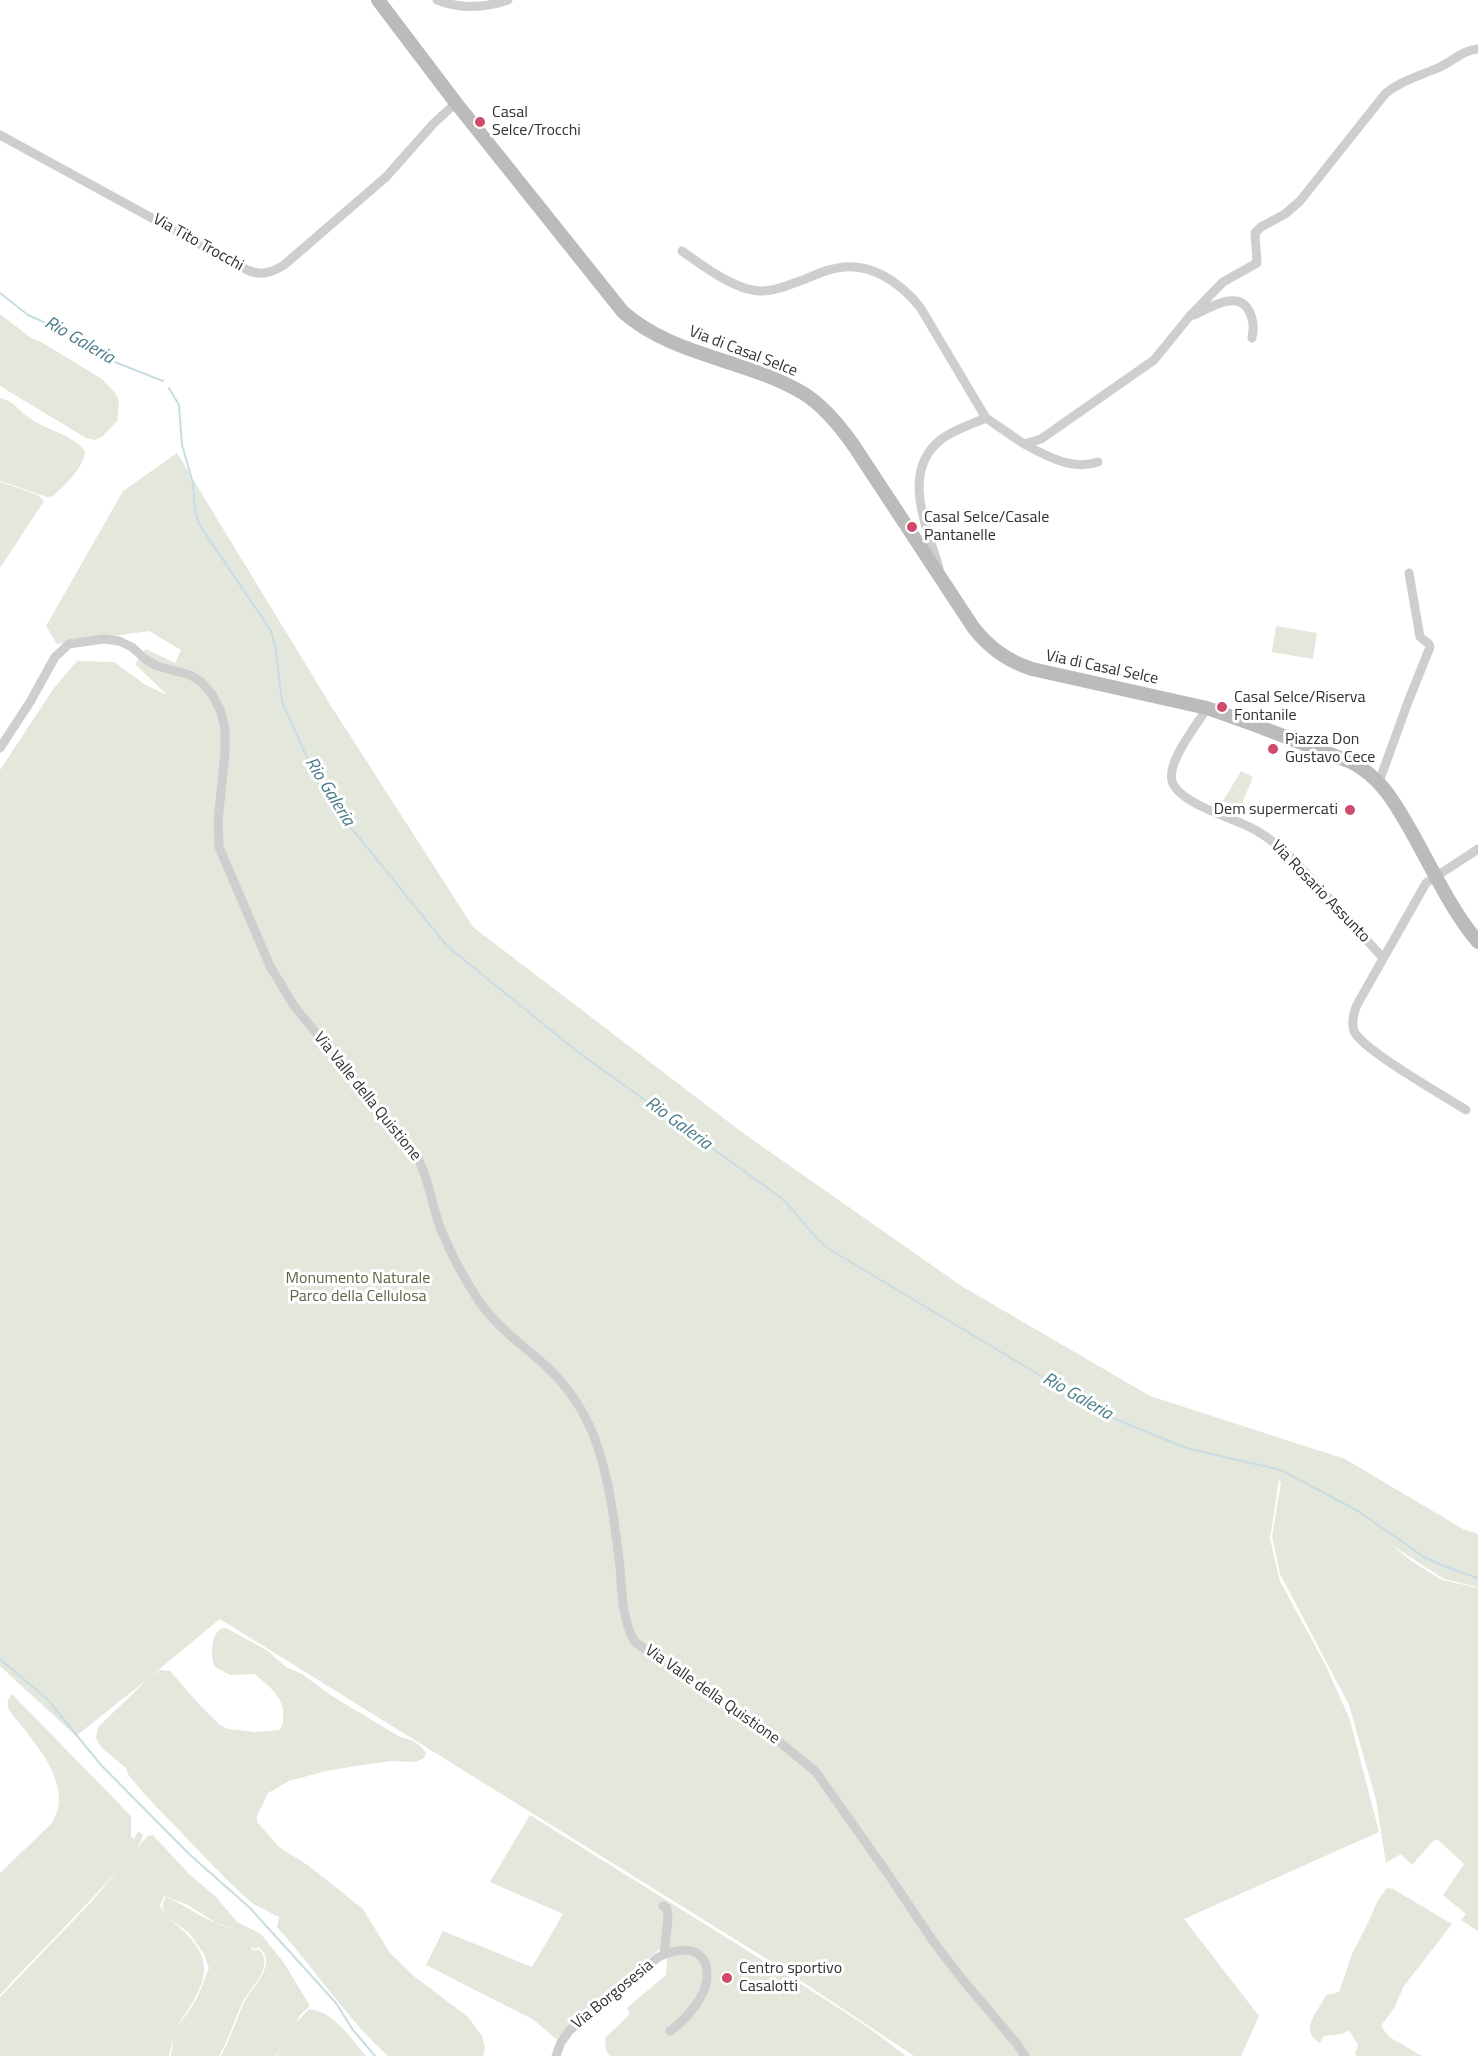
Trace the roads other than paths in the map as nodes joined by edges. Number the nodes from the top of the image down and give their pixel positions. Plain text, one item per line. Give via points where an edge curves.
1 (378, 0) edge
2 (437, 0) edge
3 (508, 0) edge
4 (1478, 49) edge
5 (456, 103) junction
6 (0, 135) edge
7 (682, 251) dead end
8 (1189, 317) junction
9 (1252, 338) dead end
10 (986, 418) junction
11 (1024, 444) junction
12 (1098, 462) dead end
13 (1409, 573) dead end
14 (943, 582) junction
15 (1207, 708) junction
16 (0, 748) edge
17 (1379, 782) junction
18 (1478, 849) edge
19 (1436, 875) junction
20 (1478, 942) edge
21 (1383, 958) junction
22 (1466, 1110) dead end
23 (663, 1906) dead end
24 (664, 1954) junction
25 (670, 2031) dead end
26 (556, 2056) edge
27 (1025, 2056) edge

1 - 5 main road, Via di Casal Selce
2 - 3 street via 473,7
4 - 8 street via 1462,53 1385,94 1300,201 1257,230 1257,263 1223,282
5 - 6 street, Via Tito Trocchi via 378,184 284,265 262,274 246,270
5 - 14 main road, Via di Casal Selce via 629,317 663,338 791,387 825,411 854,446
7 - 10 street via 719,276 758,291 775,290 841,267 862,267 881,274 920,307
8 - 9 street via 1223,302 1241,302 1253,320
8 - 11 street via 1154,360 1045,438
10 - 11 street
10 - 14 street via 944,438 929,453 921,469 919,498
11 - 12 street via 1078,466
13 - 17 street via 1420,637 1430,647
14 - 15 main road, Via di Casal Selce via 983,640 1016,663
15 - 17 main road, Via di Casal Selce via 1351,762
15 - 21 street, Via Rosario Assunto via 1173,766 1176,790 1256,830 1276,845
16 - 27 street, Via Valle della Quistione via 55,657 75,642 123,642 157,666 194,677 212,694 221,712 226,738 219,847 264,952 294,1006 416,1155 428,1179 441,1230 481,1304 547,1367 586,1417 609,1483 625,1611 635,1642 776,1739 816,1772 933,1941
17 - 19 main road, Via di Casal Selce
18 - 19 street
19 - 20 main road, Via di Casal Selce
19 - 21 street via 1426,884
21 - 22 street via 1356,1007 1356,1033 1380,1054
23 - 24 street via 667,1908 668,1919
24 - 25 street, Via Borgosesia via 680,1949 696,1953 708,1973 697,2001
24 - 26 street, Via Borgosesia via 569,2031

